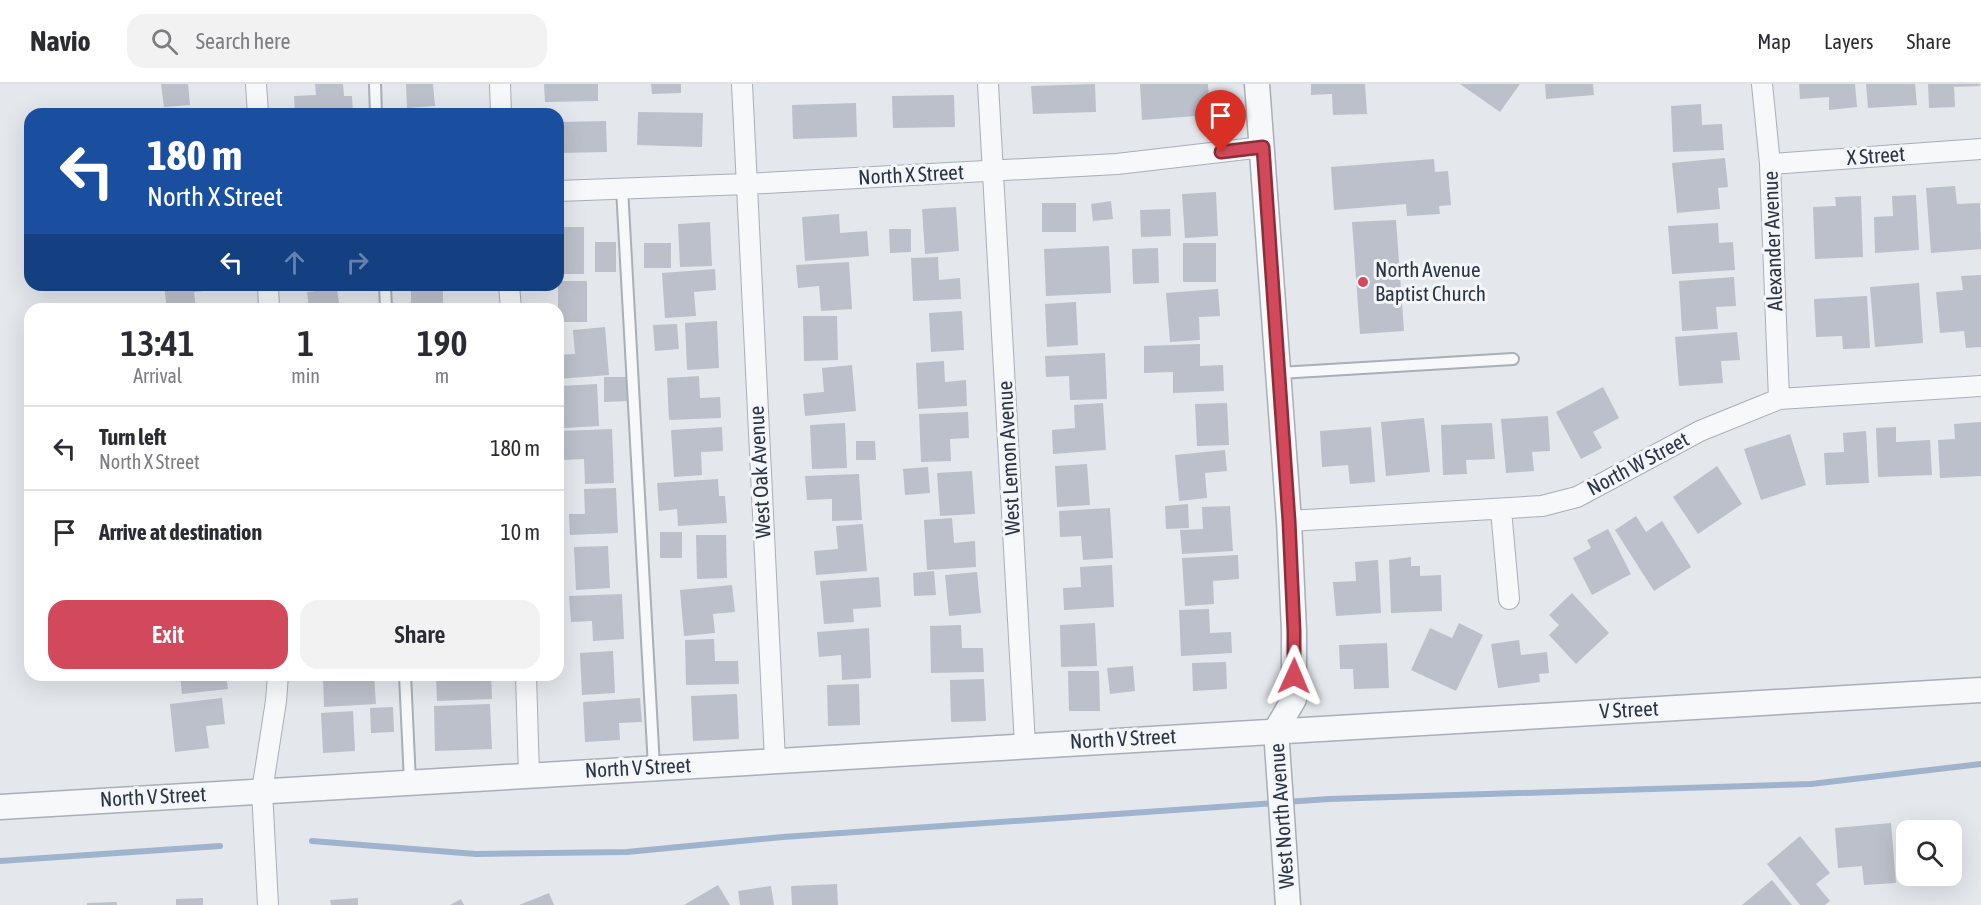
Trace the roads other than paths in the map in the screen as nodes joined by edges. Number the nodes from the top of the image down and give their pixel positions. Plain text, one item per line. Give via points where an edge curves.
1 (256, 84) edge
2 (375, 84) edge
3 (500, 84) edge
4 (742, 84) edge
5 (988, 84) edge
6 (1257, 84) edge
7 (1762, 84) edge
8 (258, 108) edge
9 (376, 108) edge
10 (501, 108) edge
11 (1263, 147) junction
12 (1981, 149) edge
13 (1770, 164) junction
14 (993, 170) junction
15 (746, 184) junction
16 (622, 188) junction
17 (564, 191) edge
18 (1513, 359) dead end
19 (1279, 373) junction
20 (1981, 386) edge
21 (1779, 399) junction
22 (1501, 510) junction
23 (1289, 521) junction
24 (1509, 598) dead end
25 (277, 681) edge
26 (405, 681) edge
27 (526, 681) edge
28 (1981, 690) edge
29 (1276, 730) junction
30 (1025, 745) junction
31 (775, 760) junction
32 (654, 767) junction
33 (529, 775) junction
34 (410, 782) junction
35 (262, 791) junction
36 (0, 807) edge
37 (268, 905) edge
38 (1288, 905) edge

1 - 8 street
2 - 9 lane
3 - 10 street
4 - 15 street, West Oak Avenue
5 - 14 street, West Lemon Avenue
6 - 11 street, West North Avenue
7 - 13 street, Alexander Avenue
11 - 14 street, North X Street via 1117,164
11 - 19 street, West North Avenue
12 - 13 street, X Street
13 - 21 street, Alexander Avenue
14 - 15 street, North X Street
14 - 30 street, West Lemon Avenue
15 - 16 street, North X Street
15 - 31 street, West Oak Avenue
16 - 17 street, North X Street
16 - 32 lane
18 - 19 lane
19 - 23 street, West North Avenue
20 - 21 street, North W Street
21 - 22 street, North W Street via 1700,431 1577,497
22 - 23 street, North W Street
22 - 24 street
23 - 29 street, West North Avenue via 1294,699
25 - 35 street
26 - 34 lane
27 - 33 street
28 - 29 street, V Street
29 - 30 street, North V Street
29 - 38 street, West North Avenue
30 - 31 street, North V Street
31 - 32 street, North V Street
32 - 33 street, North V Street
33 - 34 street, North V Street
34 - 35 street, North V Street
35 - 36 street, North V Street
35 - 37 street

